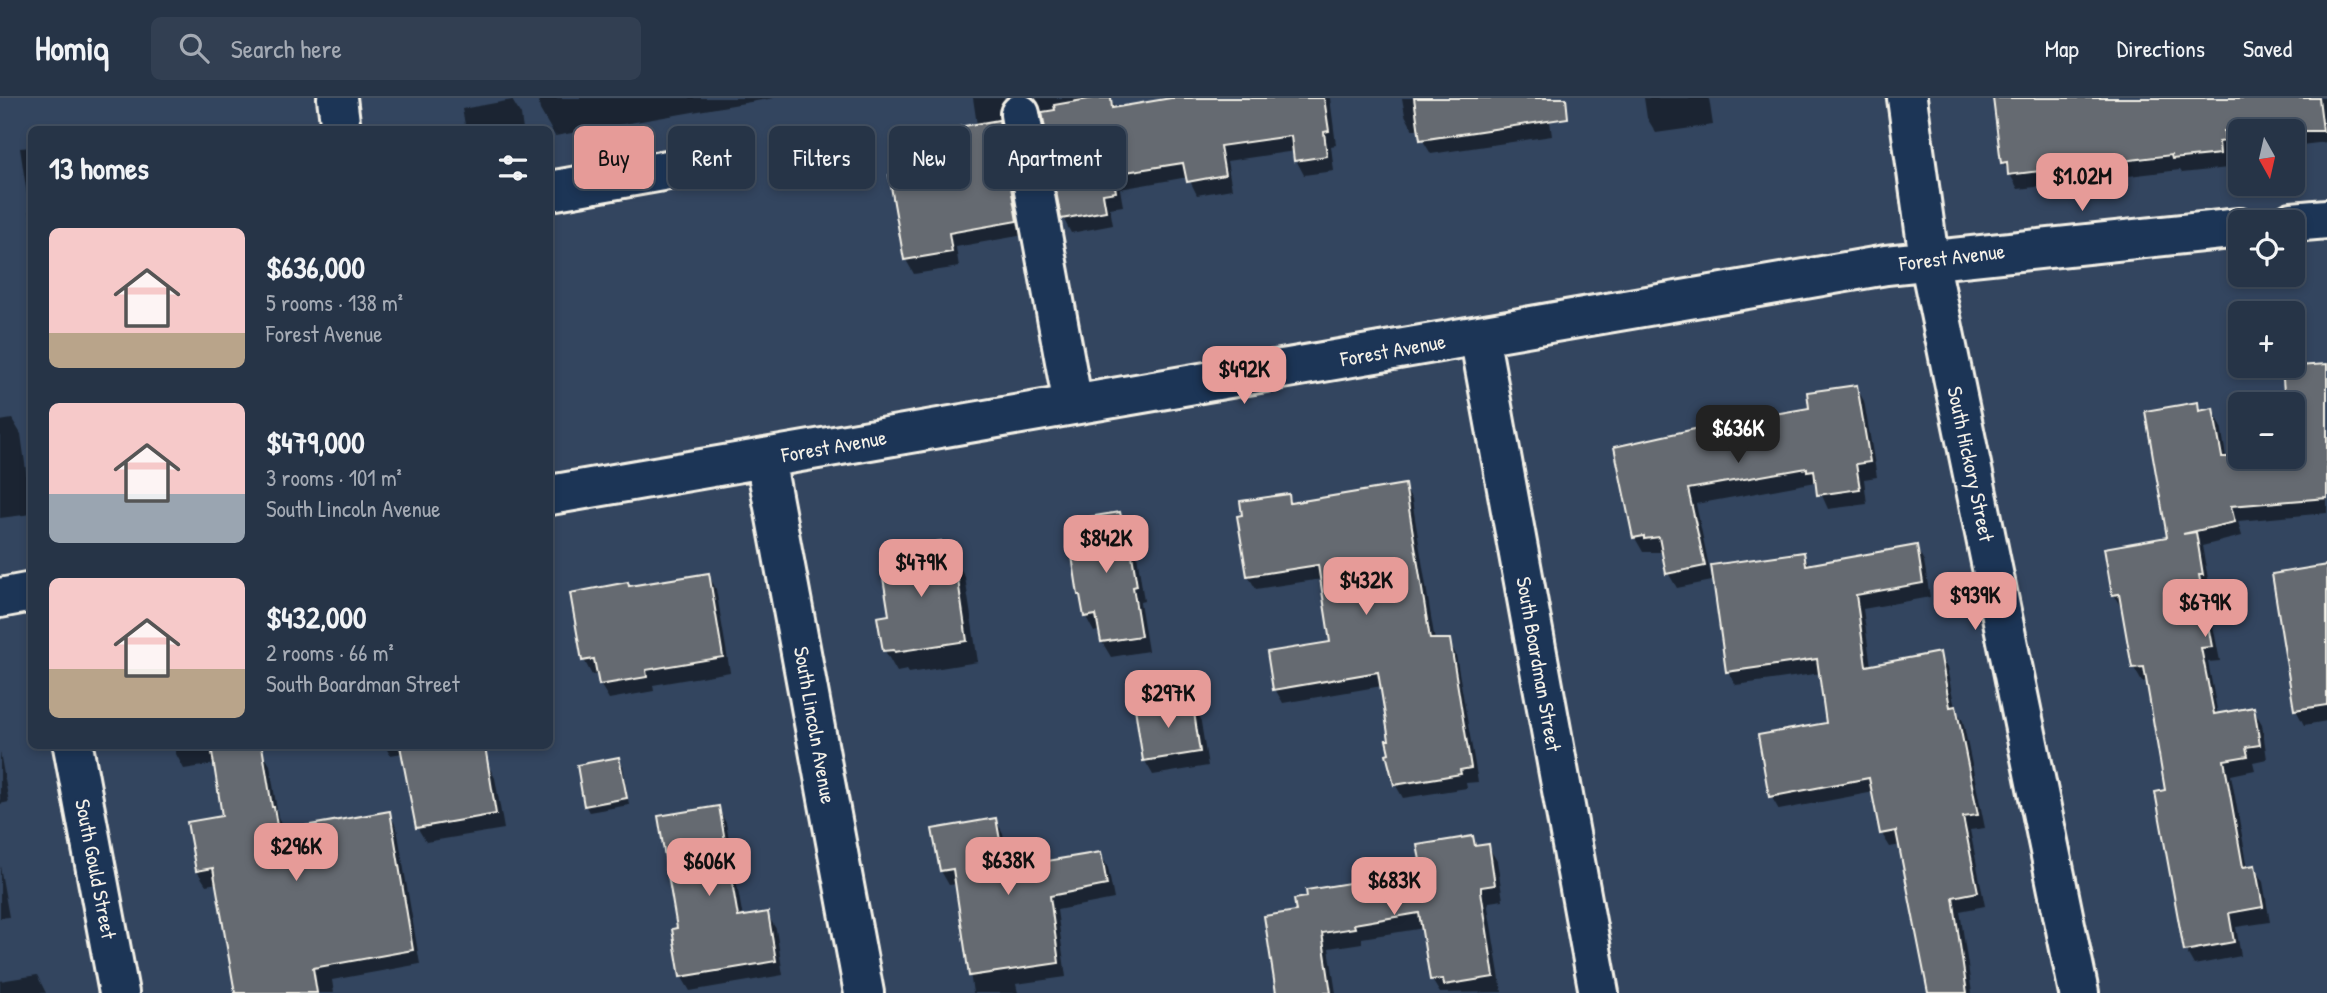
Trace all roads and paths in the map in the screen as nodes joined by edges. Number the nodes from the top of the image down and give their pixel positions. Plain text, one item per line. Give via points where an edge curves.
1 (337, 98) edge
2 (1907, 98) edge
3 (1020, 114) dead end
4 (340, 126) edge
5 (668, 170) edge
6 (553, 190) edge
7 (2327, 219) edge
8 (2305, 221) edge
9 (2228, 229) edge
10 (1929, 259) junction
11 (1479, 335) junction
12 (1073, 405) junction
13 (765, 458) junction
14 (553, 494) edge
15 (28, 593) edge
16 (0, 598) edge
17 (74, 749) edge
18 (119, 993) edge
19 (864, 993) edge
20 (1599, 993) edge
21 (2079, 993) edge

1 - 4 street
2 - 10 street, South Hickory Street
3 - 12 street
5 - 6 street
7 - 8 street
9 - 10 street, Forest Avenue
10 - 11 street, Forest Avenue
10 - 21 street, South Hickory Street
11 - 12 street, Forest Avenue
11 - 20 street, South Boardman Street
12 - 13 street, Forest Avenue
13 - 14 street, Forest Avenue
13 - 19 street, South Lincoln Avenue
15 - 16 street
17 - 18 street, South Gould Street

